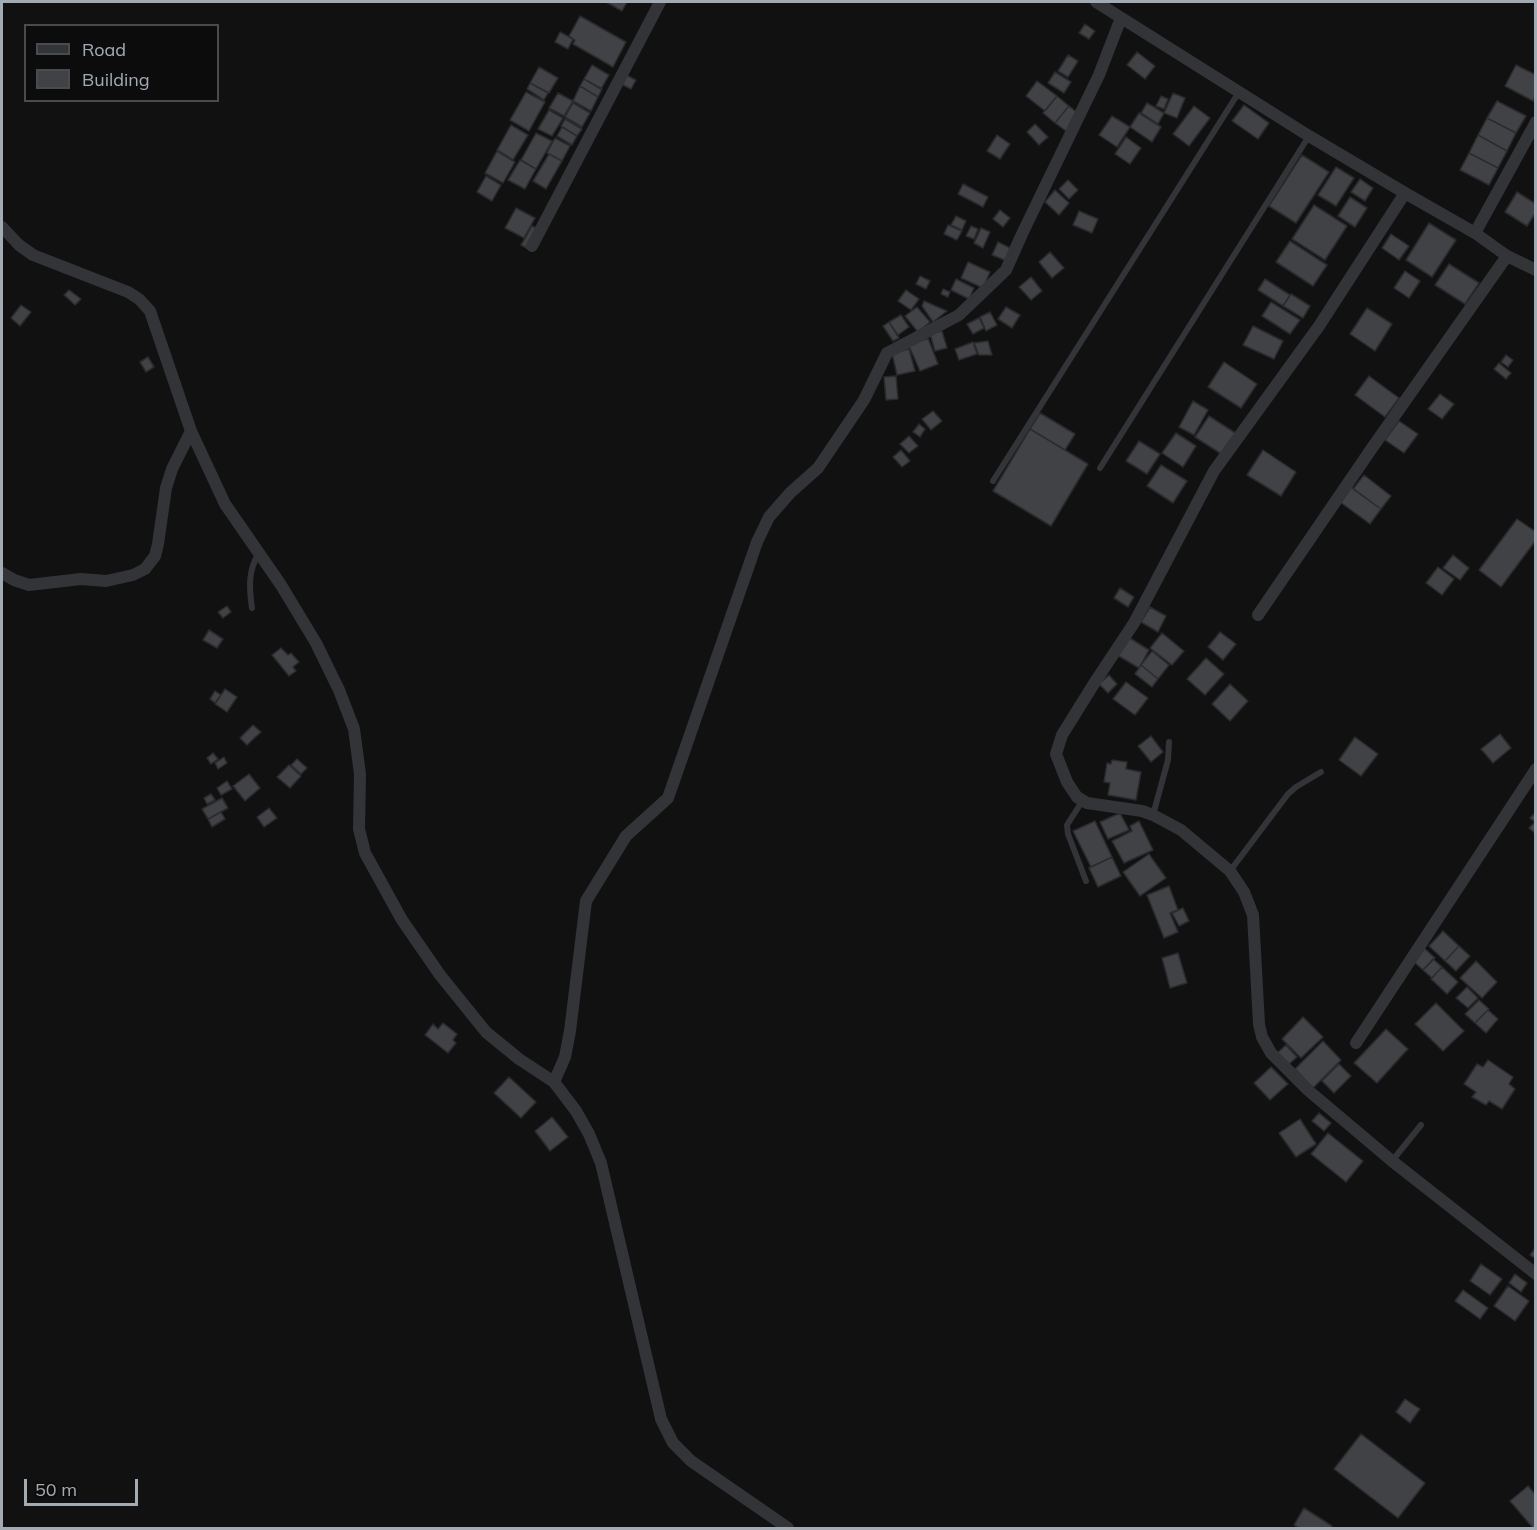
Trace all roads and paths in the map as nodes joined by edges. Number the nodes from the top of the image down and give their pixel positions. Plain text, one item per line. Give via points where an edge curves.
1 (660, 2) edge
2 (1096, 2) edge
3 (1121, 18) junction
4 (1239, 92) junction
5 (1536, 122) edge
6 (1310, 136) junction
7 (1405, 193) junction
8 (2, 227) edge
9 (1475, 233) junction
10 (532, 246) dead end
11 (1508, 256) junction
12 (1536, 270) edge
13 (191, 431) junction
14 (1100, 468) dead end
15 (993, 481) dead end
16 (259, 553) junction
17 (2, 573) edge
18 (252, 608) dead end
19 (1258, 615) dead end
20 (1169, 742) dead end
21 (1536, 769) edge
22 (1321, 772) dead end
23 (1083, 800) junction
24 (1153, 815) junction
25 (1230, 871) junction
26 (1086, 880) dead end
27 (1356, 1043) dead end
28 (554, 1082) junction
29 (1421, 1125) dead end
30 (1392, 1161) junction
31 (1536, 1274) edge
32 (788, 1528) edge

1 - 10 street
2 - 3 street
3 - 4 street
3 - 28 street via 1099,75 1006,270 959,315 887,353 864,400 818,468 769,517 668,798 626,836 586,901 570,1031 565,1057
4 - 6 street
4 - 15 lane
5 - 9 street
6 - 7 street
6 - 14 lane
7 - 9 street
7 - 23 street via 1319,326 1214,471 1134,623 1062,735 1056,754 1067,782
8 - 13 street via 33,255 139,299 150,312
9 - 11 street
11 - 12 street
11 - 19 street
13 - 16 street via 225,504
13 - 17 street via 172,469 155,556 145,569 106,580 29,585
16 - 18 lane via 251,569
16 - 28 street via 316,644 354,729 360,774 359,829 365,854 402,920 486,1032
20 - 24 lane
21 - 27 street
22 - 25 lane via 1288,794
23 - 24 street
23 - 26 lane via 1067,825
24 - 25 street via 1181,830
25 - 30 street via 1253,915 1262,1037 1271,1053 1309,1091
28 - 32 street via 576,1111 601,1163 661,1419 673,1443 691,1461
29 - 30 lane
30 - 31 street

